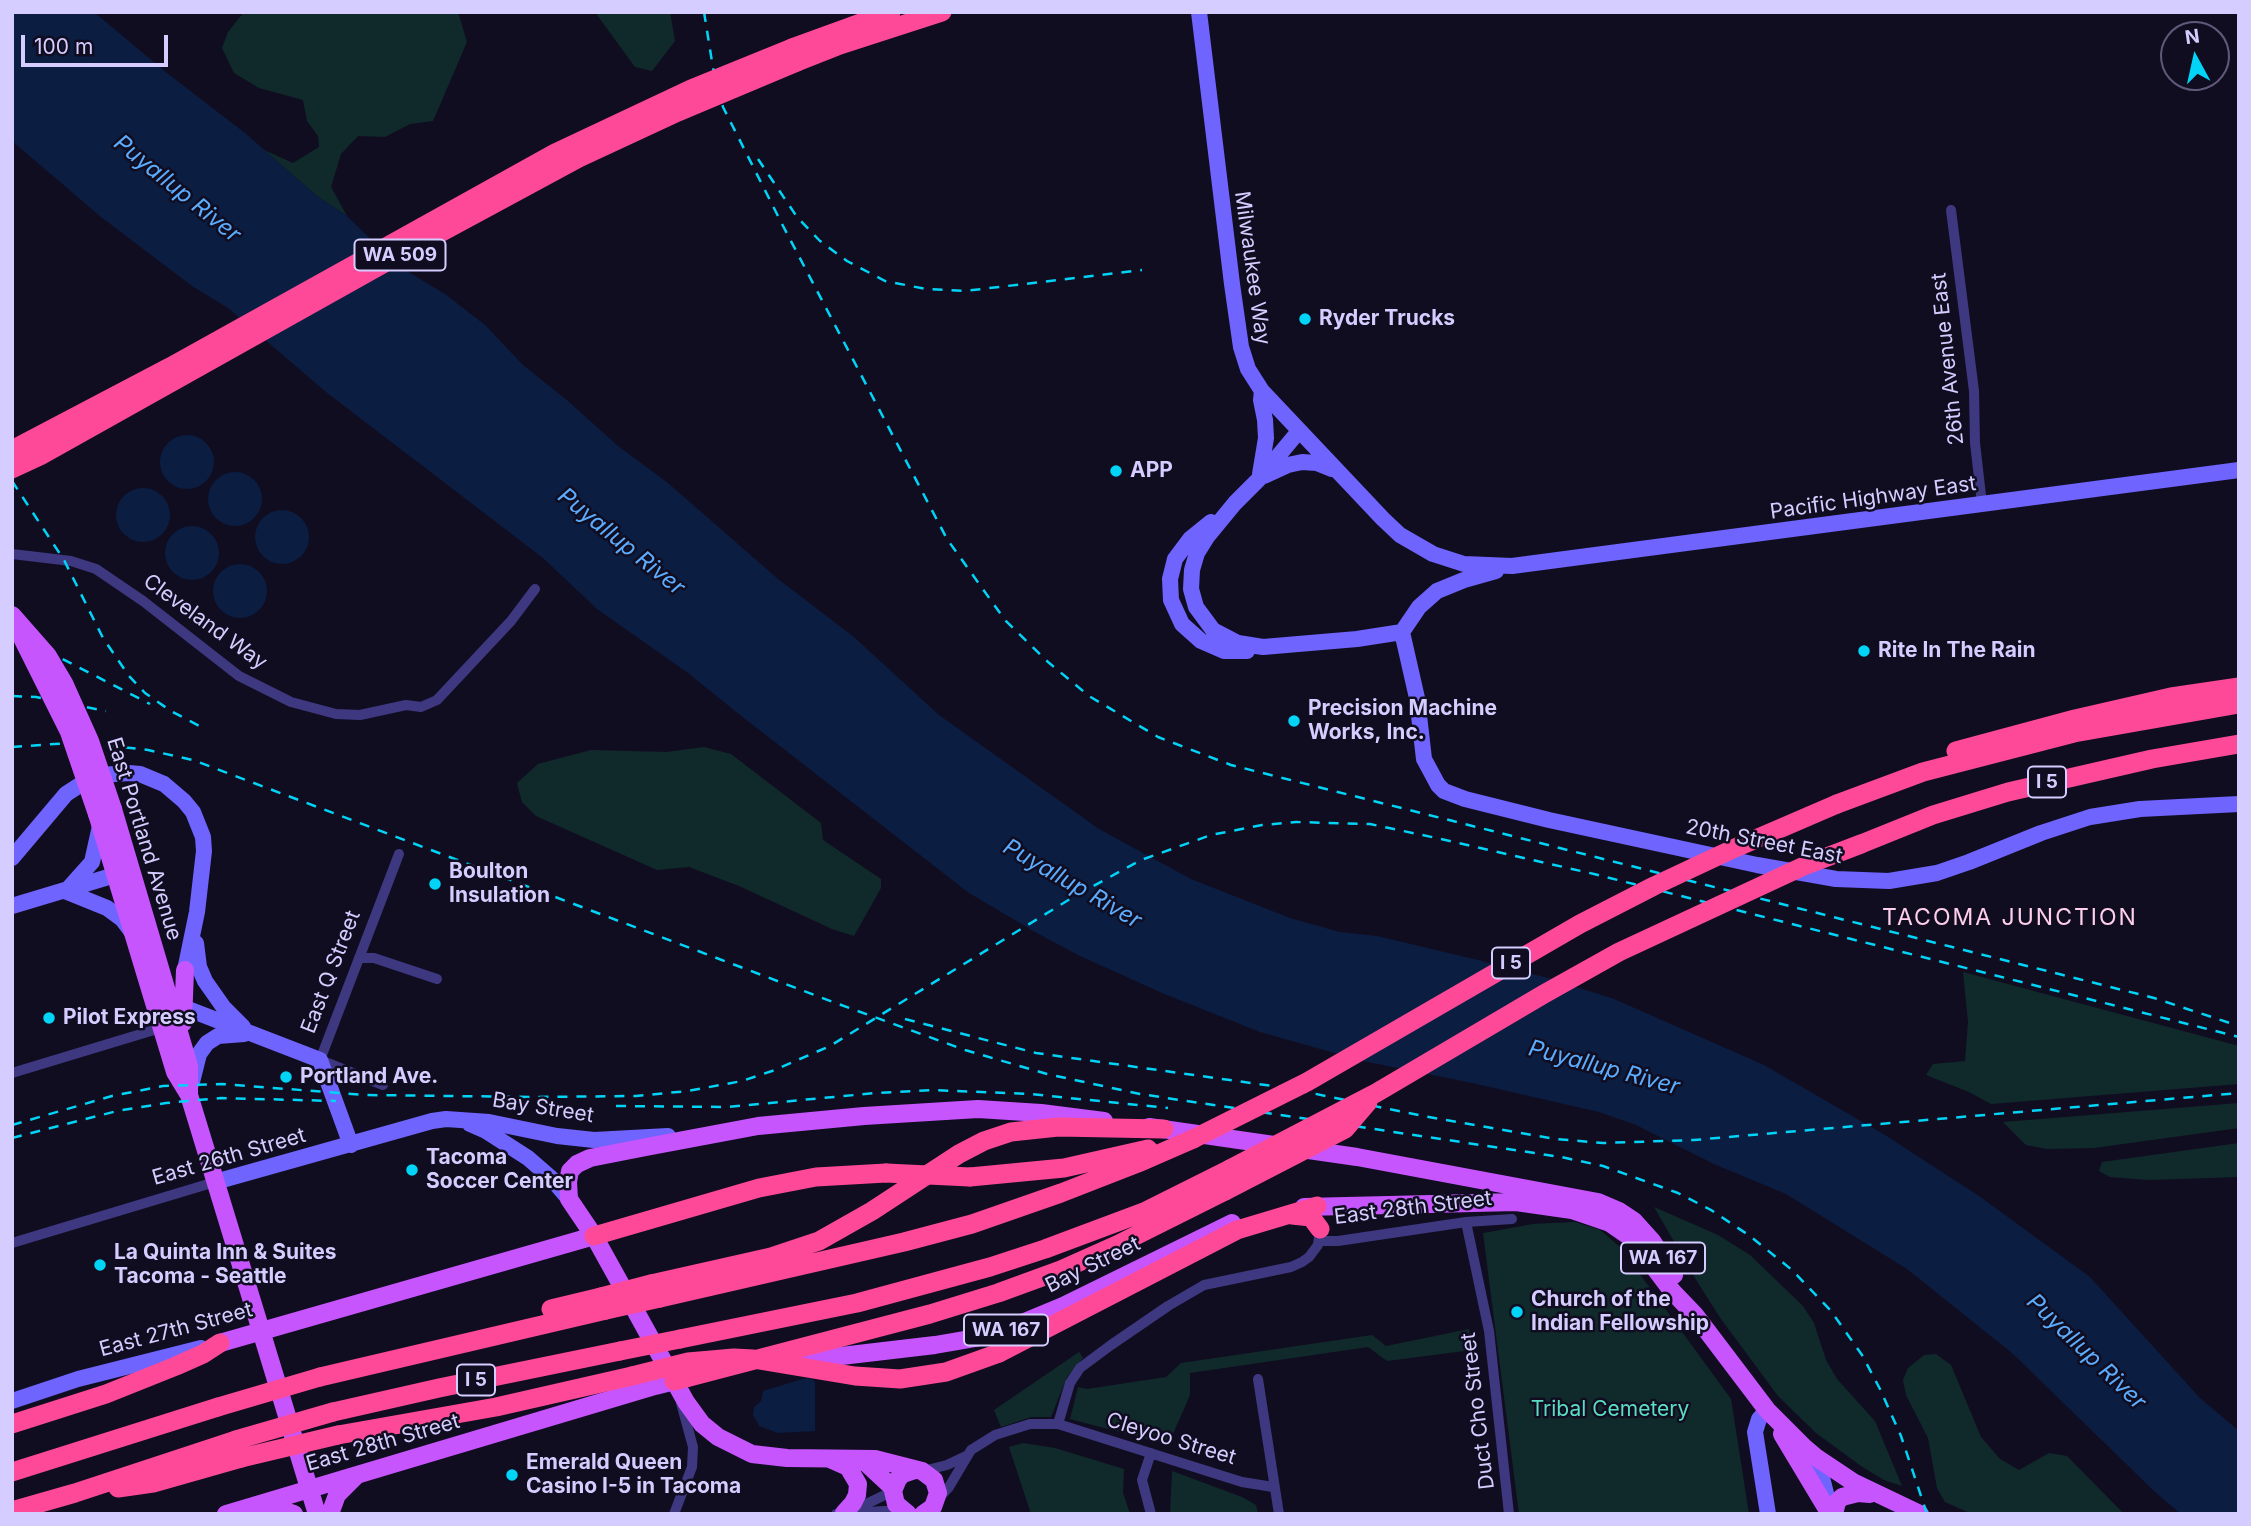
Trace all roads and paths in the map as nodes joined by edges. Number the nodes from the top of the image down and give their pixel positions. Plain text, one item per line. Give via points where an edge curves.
1 (891, 12) edge
2 (942, 12) edge
3 (1199, 12) edge
4 (795, 55) junction
5 (1951, 210) dead end
6 (1262, 391) junction
7 (1299, 431) junction
8 (12, 450) edge
9 (12, 469) edge
10 (1335, 470) junction
11 (2239, 470) edge
12 (1259, 479) junction
13 (1982, 504) junction
14 (12, 554) edge
15 (1512, 566) junction
16 (535, 589) dead end
17 (12, 616) edge
18 (1402, 632) junction
19 (2239, 687) edge
20 (2239, 704) edge
21 (2239, 744) edge
22 (1923, 772) junction
23 (2239, 804) edge
24 (103, 816) junction
25 (399, 854) dead end
26 (12, 858) edge
27 (123, 873) junction
28 (65, 891) junction
29 (12, 906) edge
30 (197, 912) junction
31 (131, 930) junction
32 (359, 958) junction
33 (185, 970) joint
34 (437, 979) dead end
35 (176, 1004) junction
36 (160, 1028) junction
37 (250, 1034) junction
38 (183, 1044) junction
39 (320, 1060) junction
40 (12, 1073) edge
41 (383, 1085) dead end
42 (1376, 1093) junction
43 (189, 1095) junction
44 (459, 1119) junction
45 (758, 1126) junction
46 (1164, 1129) junction
47 (1193, 1139) junction
48 (351, 1145) junction
49 (215, 1182) junction
50 (573, 1204) junction
51 (1340, 1205) junction
52 (1317, 1206) junction
53 (1280, 1216) junction
54 (1512, 1219) dead end
55 (1466, 1222) junction
56 (1320, 1235) junction
57 (594, 1236) junction
58 (12, 1243) edge
59 (546, 1250) junction
60 (655, 1291) junction
61 (1695, 1315) junction
62 (262, 1331) junction
63 (220, 1343) junction
64 (1258, 1379) dead end
65 (674, 1381) junction
66 (12, 1401) edge
67 (1767, 1410) junction
68 (12, 1424) edge
69 (1058, 1424) junction
70 (239, 1449) junction
71 (1151, 1453) junction
72 (966, 1456) junction
73 (824, 1457) junction
74 (854, 1458) junction
75 (1817, 1458) junction
76 (919, 1471) junction
77 (12, 1472) edge
78 (359, 1474) junction
79 (1273, 1487) junction
80 (310, 1488) junction
81 (893, 1490) junction
82 (1877, 1495) junction
83 (681, 1508) edge
84 (932, 1509) edge
85 (12, 1511) edge
86 (232, 1512) edge
87 (839, 1513) edge
88 (906, 1513) edge
89 (294, 1514) edge
90 (317, 1514) edge
91 (330, 1514) edge
92 (674, 1514) edge
93 (1151, 1514) edge
94 (1279, 1514) edge
95 (1510, 1514) edge
96 (1768, 1514) edge
97 (1832, 1514) edge
98 (1920, 1514) edge

1 - 4 highway, WA 509
2 - 4 highway, WA 509 via 840,46
3 - 6 street, Milwaukee Way via 1241,347
4 - 8 highway, WA 509, bridge via 691,89 555,153
4 - 9 highway, WA 509, bridge via 579,158
5 - 13 street, 26th Avenue East via 1975,391
6 - 7 street, Milwaukee Way
6 - 12 street via 1266,447
7 - 10 street, Milwaukee Way
7 - 12 street
10 - 12 street via 1302,462
10 - 15 street, Milwaukee Way via 1416,545 1450,561
11 - 13 street, Pacific Highway East
12 - 18 street via 1190,539 1175,559 1171,600 1187,631 1208,646 1234,652
13 - 15 street, Pacific Highway East
14 - 16 street, Cleveland Way via 96,569 239,676 292,702 336,714 421,707 437,700
15 - 18 street via 1437,591
17 - 24 main road, East Portland Avenue, bridge via 48,656 64,683 90,741
18 - 23 street, 20th Street East via 1417,698 1424,759 1444,791 1549,820 1757,864 1836,879 1889,881 1937,873 2099,815
19 - 22 highway via 2171,697 2011,735 1948,753
20 - 22 highway, I 5 via 2085,731
21 - 42 highway, I 5, bridge via 2008,792 1933,815 1806,865 1619,953
22 - 47 highway, I 5, bridge via 1723,854 1593,918 1307,1082
24 - 27 main road, East Portland Avenue
24 - 28 street via 92,862
25 - 32 street, East Q Street
26 - 30 street via 78,785 101,775 140,774 174,792 199,823 204,851
27 - 28 street
27 - 31 main road, East Portland Avenue
27 - 35 main road, East Portland Avenue
28 - 29 street
28 - 31 street via 107,908
30 - 33 street
30 - 37 street via 196,954 205,981
31 - 36 main road, East Portland Avenue
32 - 34 street via 374,958
32 - 39 street, East Q Street
33 - 35 main road
35 - 37 street
35 - 38 main road, East Portland Avenue
36 - 38 street via 174,1029
36 - 40 street
36 - 43 main road, East Portland Avenue via 174,1072
37 - 39 street
37 - 43 street via 225,1034 206,1042
38 - 43 main road, East Portland Avenue
39 - 41 street
39 - 48 street, East Q Street
42 - 65 highway, bridge via 1345,1129 1061,1270 930,1314
42 - 70 highway, I 5, bridge via 1144,1212 1045,1250 857,1303 333,1412
43 - 49 main road, East Portland Avenue
44 - 45 street, Bay Street via 594,1140
44 - 48 street, East 26th Street via 432,1121
44 - 50 street, Bay Street via 528,1158
45 - 46 main road, Bay Street via 978,1109
45 - 50 main road, Bay Street via 583,1161 570,1171
46 - 60 highway via 1058,1127 1011,1132 959,1154 820,1241
46 - 61 main road, Bay Street / WA 167 via 1357,1157 1598,1202 1627,1215 1642,1229
47 - 57 highway, bridge via 1040,1172 816,1177 759,1188
47 - 60 highway, I 5 via 972,1224 904,1242
48 - 49 street, East 26th Street
49 - 58 street, East 26th Street
49 - 62 main road, East Portland Avenue
50 - 57 main road, Bay Street
50 - 59 main road via 575,1221 568,1234
51 - 52 main road, Bay Street / WA 167
51 - 56 main road via 1325,1215
51 - 61 main road, Bay Street / WA 167 via 1495,1202 1584,1213 1628,1234
52 - 53 highway
52 - 65 main road, Bay Street / WA 167 via 1288,1208 1231,1223 993,1335
53 - 56 highway via 1307,1216 1314,1220
53 - 70 highway, bridge via 1237,1230 999,1353 946,1372 900,1378 855,1376 753,1359 688,1362 509,1404
54 - 55 street, East 28th Street
55 - 56 street, East 28th Street via 1338,1241
55 - 95 street, Duct Cho Street via 1489,1332
56 - 69 street via 1309,1257 1296,1265 1194,1289 1121,1338 1080,1368 1070,1382
57 - 59 main road, East 27th Street
57 - 65 main road, Bay Street
59 - 62 main road, East 27th Street
60 - 77 highway, bridge via 487,1325
61 - 67 main road, Bay Street / WA 167
62 - 63 main road, East 27th Street
62 - 80 main road, East Portland Avenue
63 - 66 street, East 27th Street
63 - 68 highway via 204,1354 106,1394
64 - 79 street
65 - 73 main road via 702,1424 736,1447 770,1457
65 - 78 main road, East 28th Street
65 - 83 street via 693,1447
67 - 75 main road, WA 167
67 - 96 street via 1755,1432
67 - 97 main road
69 - 71 street, Cleyoo Street
69 - 72 street via 1008,1430 982,1441
70 - 85 highway, I 5
71 - 79 street, Cleyoo Street via 1242,1482
71 - 93 street via 1142,1480
72 - 76 street
72 - 84 street
73 - 74 main road
73 - 87 main road via 848,1467 857,1479 859,1489 853,1503
74 - 76 main road
74 - 81 main road via 866,1463
75 - 82 main road, WA 167
75 - 97 street
76 - 81 main road via 903,1474
76 - 84 main road via 937,1486
78 - 80 main road, East 28th Street
78 - 91 main road via 337,1496
79 - 94 street
80 - 86 main road, East 28th Street
80 - 90 main road, East Portland Avenue
81 - 87 street via 874,1502
81 - 88 main road
82 - 97 main road via 1842,1497
82 - 98 main road, WA 167
83 - 92 street
86 - 89 main road via 276,1507
87 - 88 street

